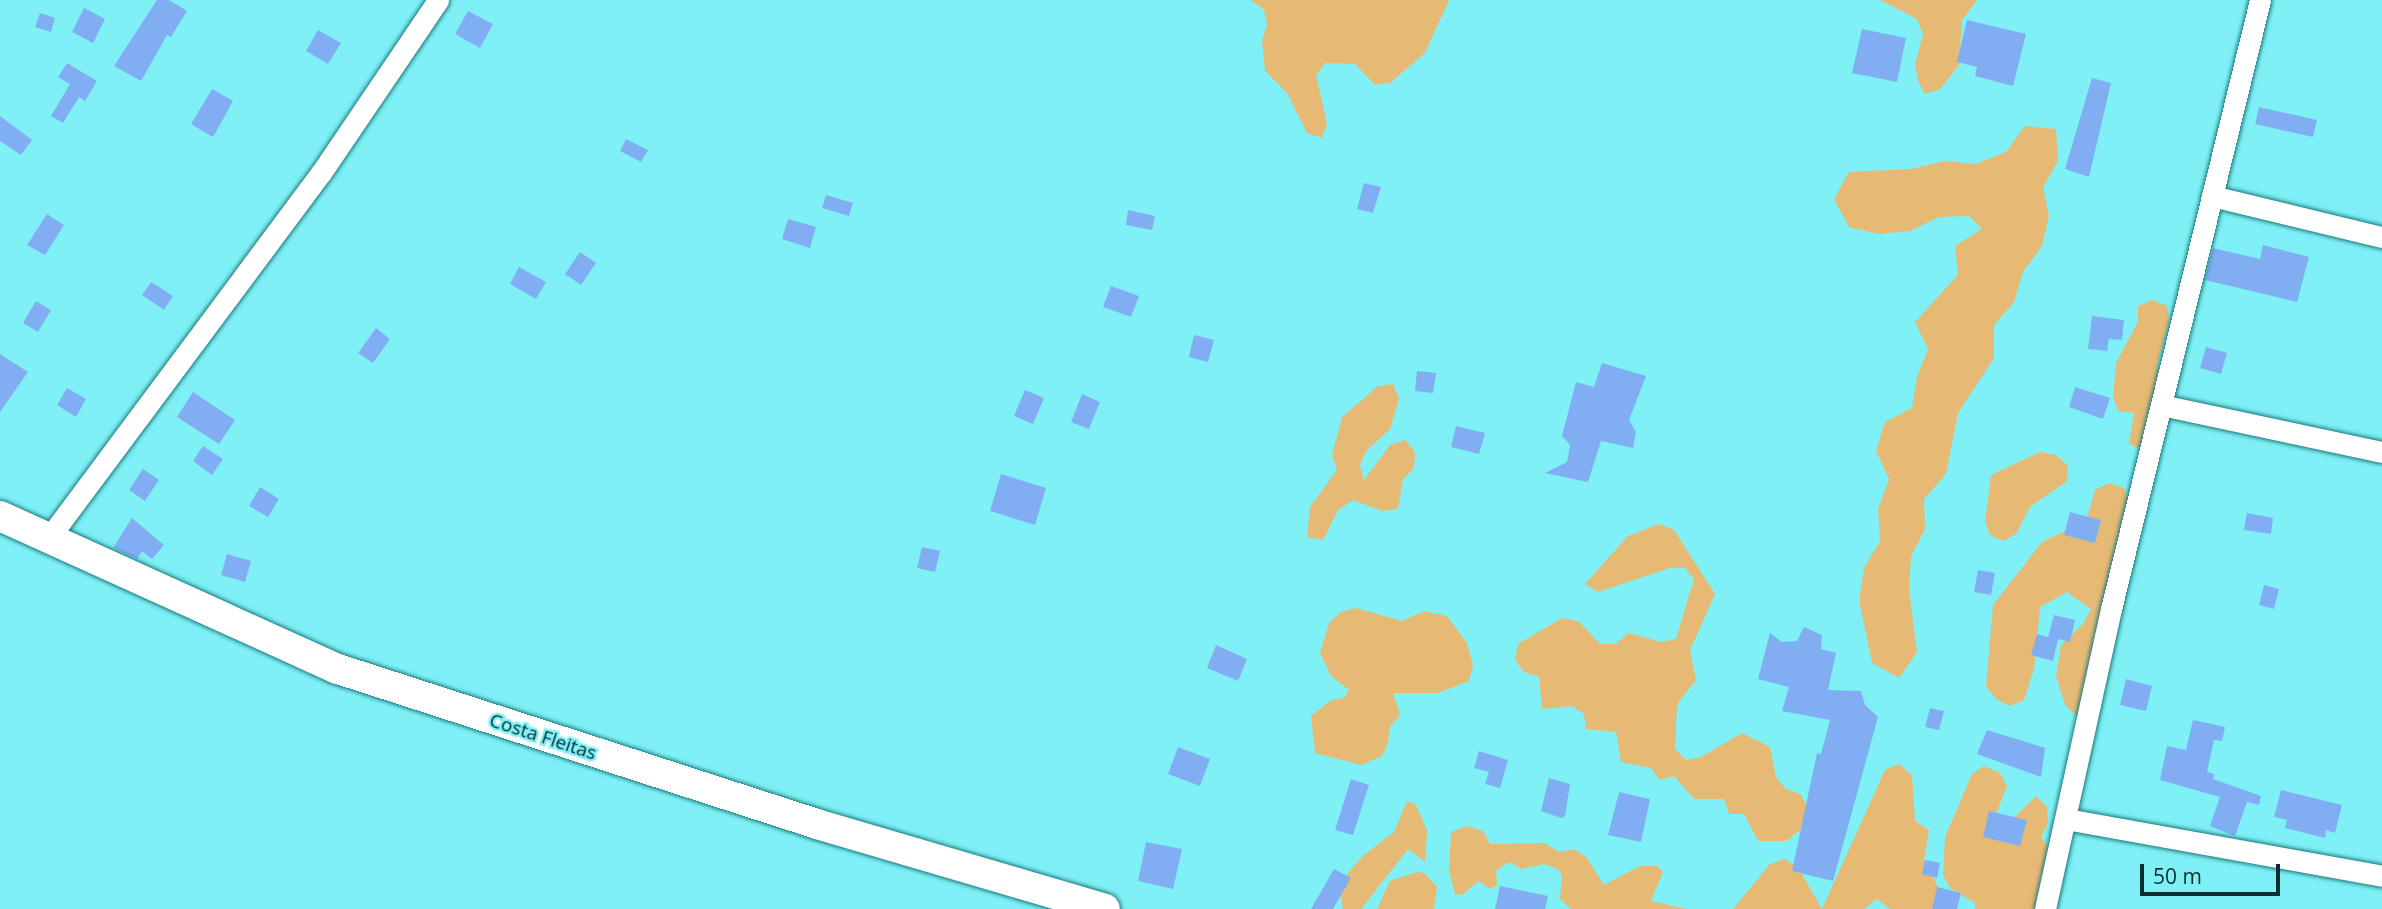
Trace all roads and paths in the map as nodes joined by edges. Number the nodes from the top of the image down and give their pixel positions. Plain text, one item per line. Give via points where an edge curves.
1 (438, 0) edge
2 (2260, 0) edge
3 (2212, 196) junction
4 (2382, 237) edge
5 (2161, 405) junction
6 (2382, 453) edge
7 (0, 516) edge
8 (48, 539) junction
9 (2066, 819) junction
10 (2382, 876) edge
11 (1105, 909) edge
12 (2045, 909) edge

1 - 8 street via 321,173
2 - 3 street
3 - 4 street
3 - 5 street
5 - 6 street
5 - 9 street
7 - 8 main road, Costa Fleitas
8 - 11 main road, Costa Fleitas via 338,669 805,820
9 - 10 street
9 - 12 street

